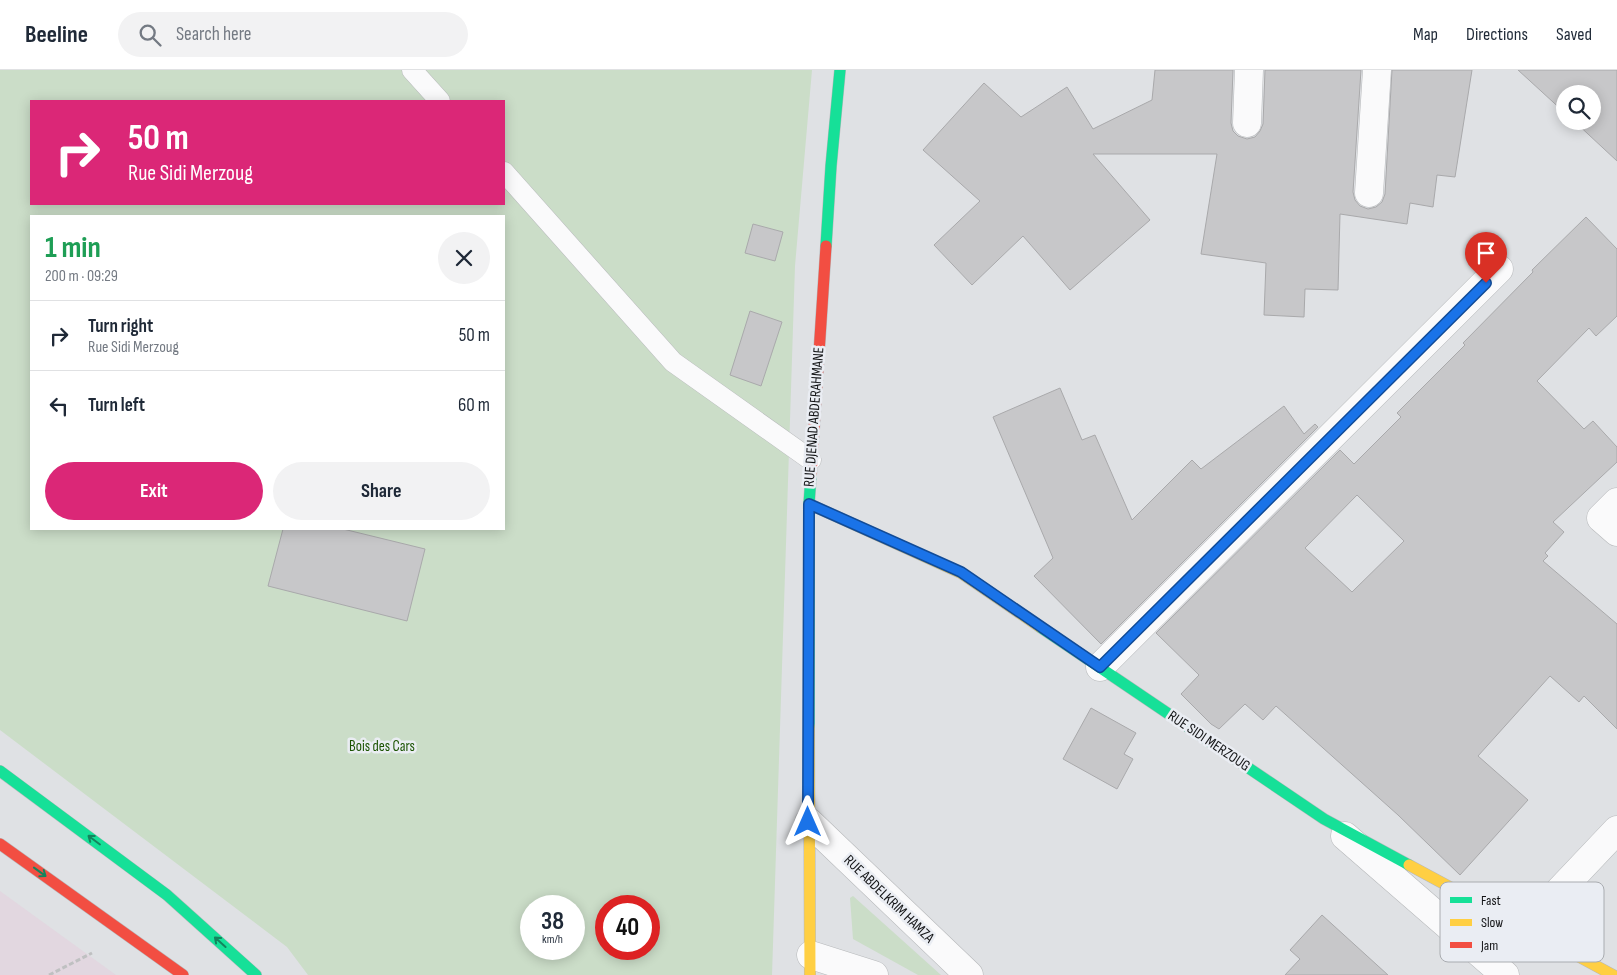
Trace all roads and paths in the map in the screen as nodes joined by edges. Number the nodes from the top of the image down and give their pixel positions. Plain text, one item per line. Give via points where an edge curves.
1 (412, 70) edge
2 (840, 70) edge
3 (1249, 70) edge
4 (1377, 70) edge
5 (439, 100) edge
6 (1246, 123) dead end
7 (505, 173) edge
8 (1369, 193) dead end
9 (1499, 269) dead end
10 (811, 460) junction
11 (1617, 502) edge
12 (809, 504) junction
13 (1617, 532) edge
14 (1100, 667) junction
15 (0, 770) edge
16 (1324, 819) junction
17 (808, 822) junction
18 (1617, 830) edge
19 (0, 844) edge
20 (1440, 882) edge
21 (1568, 882) edge
22 (1440, 919) edge
23 (129, 936) junction
24 (1490, 962) edge
25 (1589, 962) edge
26 (810, 965) edge
27 (49, 975) edge
28 (183, 975) edge
29 (256, 975) edge
30 (874, 975) edge
31 (969, 975) edge
32 (1505, 975) edge
33 (1613, 975) edge

1 - 5 lane
2 - 10 street, RUE DJENAD ABDERAHMANE
3 - 6 street
4 - 8 street
7 - 10 lane via 673,362
9 - 14 street
10 - 12 street, RUE DJENAD ABDERAHMANE
11 - 13 street via 1601,518
12 - 14 street, RUE SIDI MERZOUG via 961,572
12 - 17 street, RUE DJENAD ABDERAHMANE
14 - 16 street, RUE SIDI MERZOUG
29 -> 15 street via 167,895
16 - 20 street, RUE SIDI MERZOUG
16 - 22 street
17 - 26 street, RUE DJENAD ABDERAHMANE
17 - 31 street, RUE ABDELKRIM HAMZA
18 - 21 street
19 -> 23 street
23 - 27 path
23 - 28 street
24 - 32 street
25 - 33 street, RUE SIDI MERZOUG
26 - 30 street

